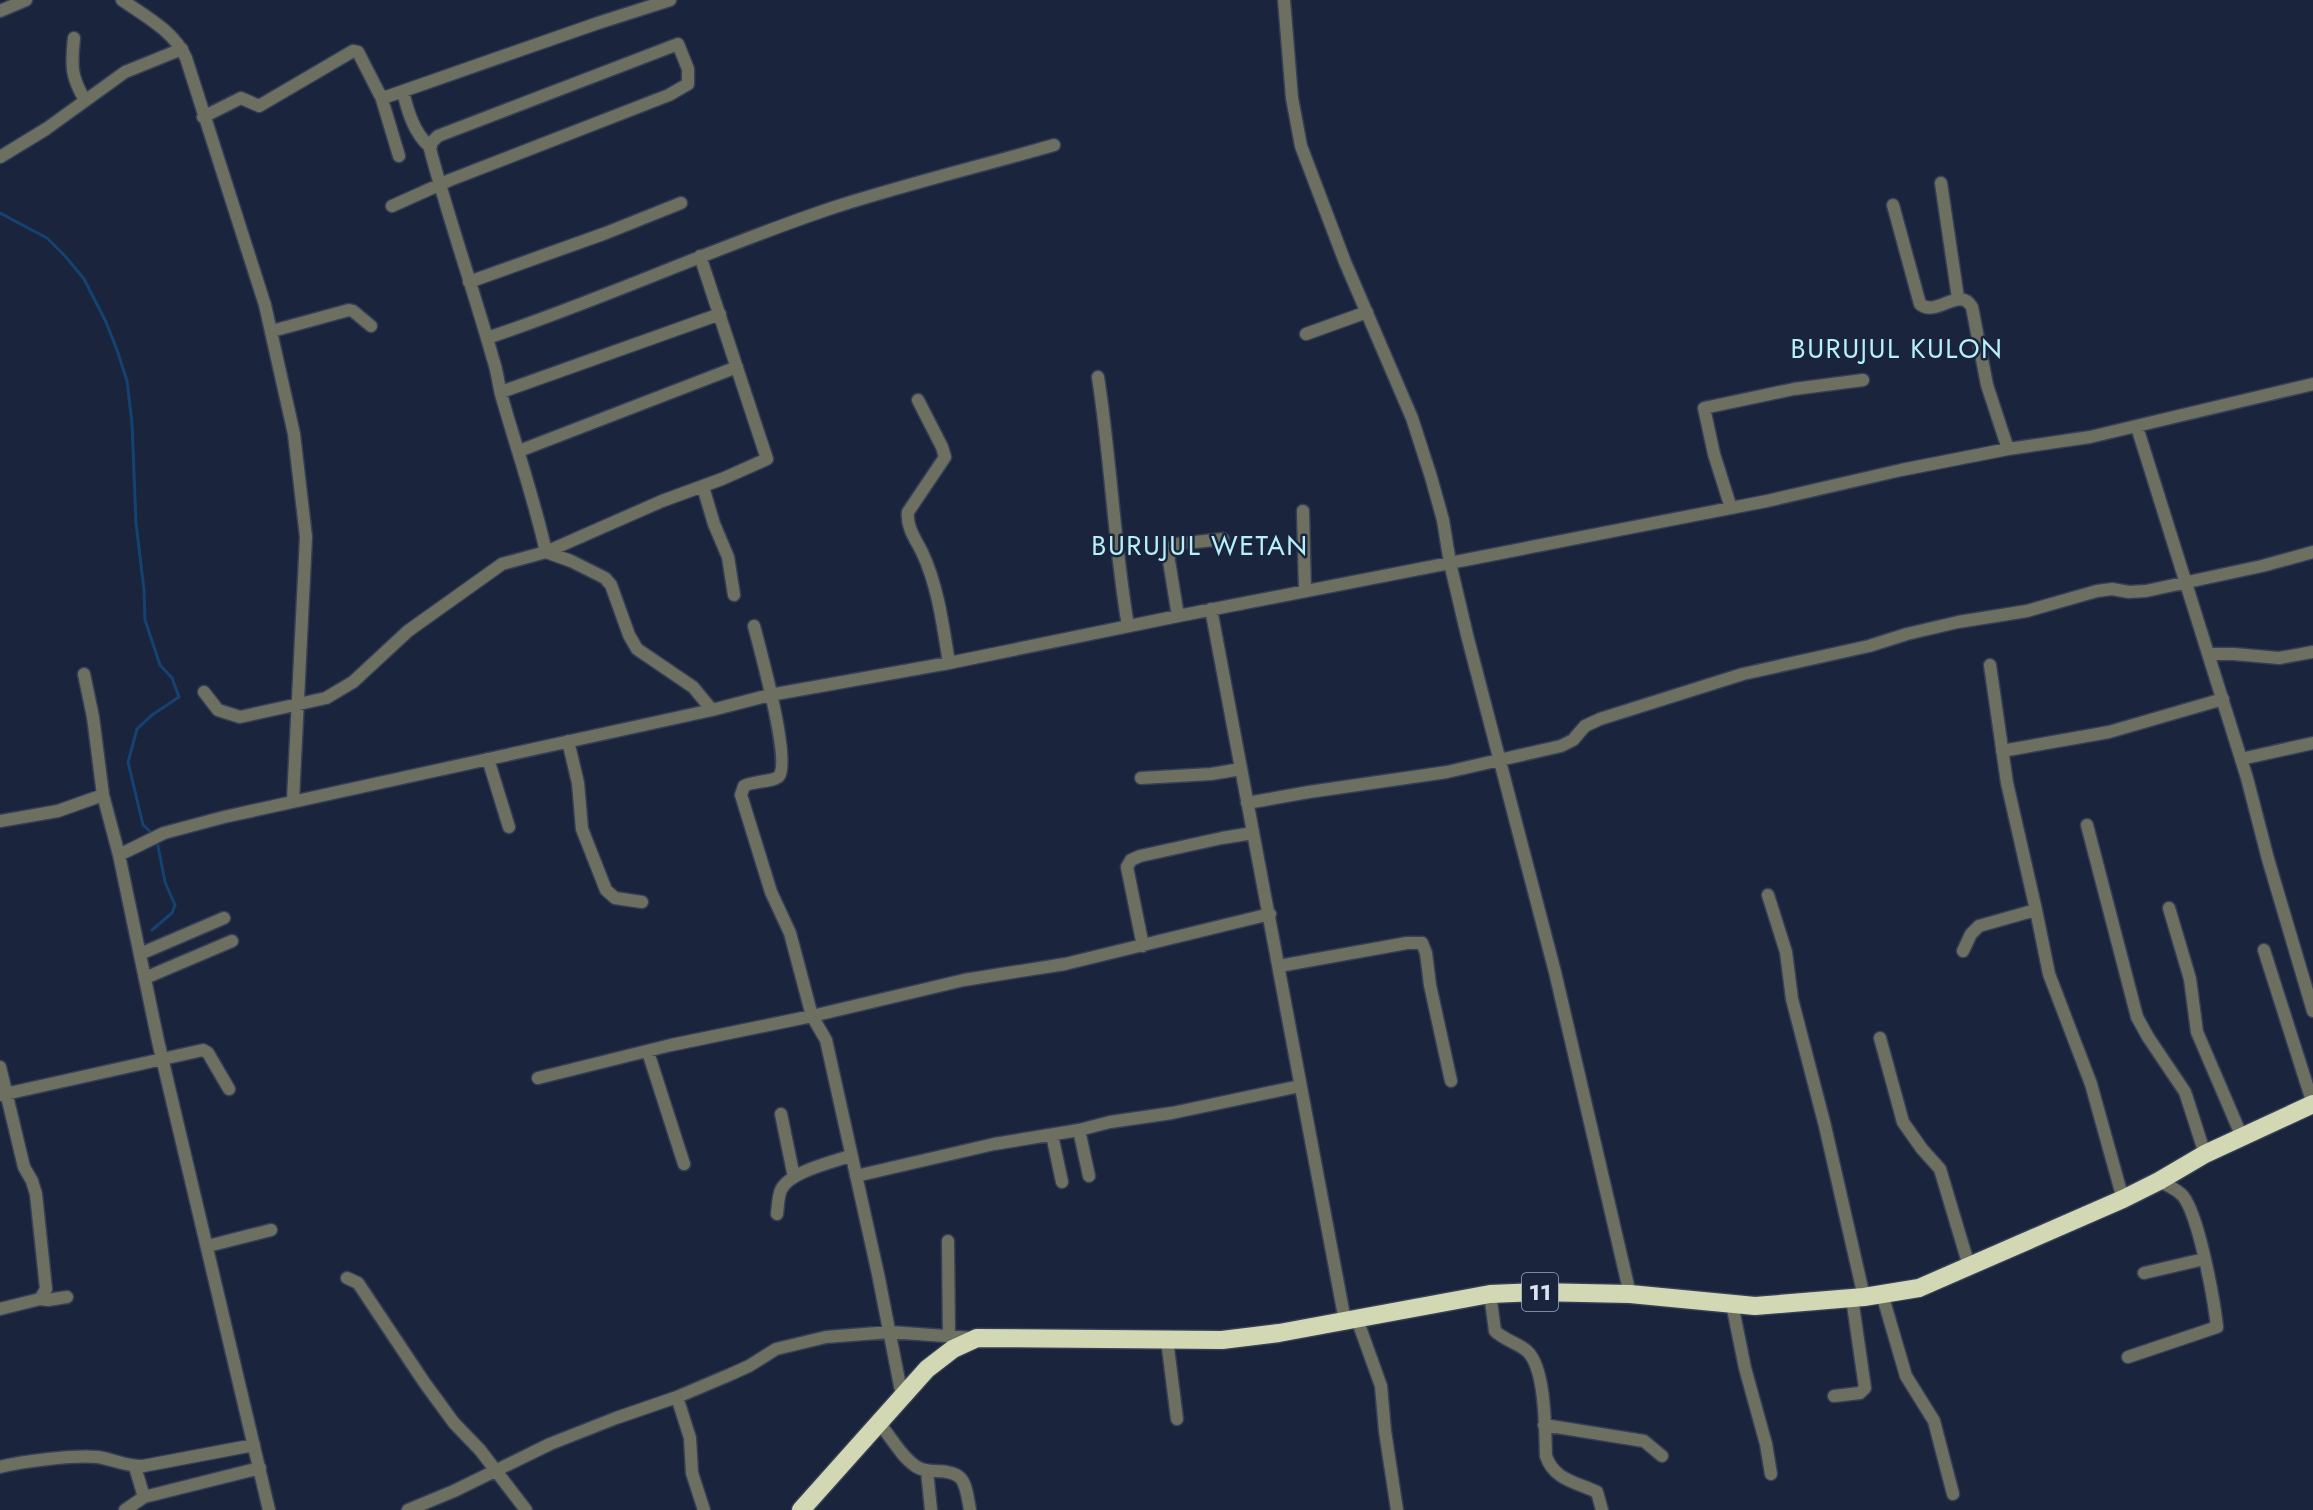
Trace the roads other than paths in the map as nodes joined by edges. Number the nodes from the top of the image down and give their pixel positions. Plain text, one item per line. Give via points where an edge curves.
1 (26, 0) edge
2 (122, 0) edge
3 (670, 0) edge
4 (1284, 0) edge
5 (0, 11) edge
6 (74, 38) dead end
7 (182, 49) junction
8 (403, 92) junction
9 (381, 96) junction
10 (86, 100) junction
11 (203, 117) junction
12 (1054, 145) dead end
13 (430, 147) junction
14 (399, 156) dead end
15 (0, 157) edge
16 (1941, 183) dead end
17 (440, 185) junction
18 (681, 203) dead end
19 (1893, 205) dead end
20 (392, 206) dead end
21 (700, 256) junction
22 (469, 282) junction
23 (1958, 298) junction
24 (1367, 312) junction
25 (720, 314) junction
26 (371, 326) dead end
27 (272, 331) junction
28 (1306, 334) dead end
29 (487, 338) junction
30 (737, 367) junction
31 (1098, 377) dead end
32 (1863, 380) dead end
33 (2313, 384) edge
34 (501, 392) junction
35 (918, 400) dead end
36 (2137, 427) junction
37 (2008, 449) junction
38 (519, 451) junction
39 (703, 487) junction
40 (1731, 508) junction
41 (1303, 511) dead end
42 (1223, 539) dead end
43 (546, 552) junction
44 (2313, 552) edge
45 (1450, 563) junction
46 (2187, 582) junction
47 (1305, 591) junction
48 (734, 595) dead end
49 (1211, 609) junction
50 (1178, 616) junction
51 (754, 626) dead end
52 (1128, 626) junction
53 (2313, 652) edge
54 (2209, 654) junction
55 (949, 663) junction
56 (1990, 665) dead end
57 (84, 674) dead end
58 (204, 692) dead end
59 (770, 695) junction
60 (2223, 699) junction
61 (297, 707) junction
62 (712, 710) junction
63 (568, 741) junction
64 (2313, 743) edge
65 (2002, 751) junction
66 (489, 759) junction
67 (2241, 759) junction
68 (1500, 760) junction
69 (1241, 769) junction
70 (1141, 778) dead end
71 (103, 795) junction
72 (293, 800) junction
73 (1247, 803) junction
74 (0, 821) edge
75 (2087, 825) dead end
76 (509, 827) dead end
77 (1253, 833) junction
78 (119, 855) junction
79 (1768, 895) dead end
80 (642, 902) dead end
81 (2169, 908) dead end
82 (2036, 910) junction
83 (1270, 914) junction
84 (224, 918) dead end
85 (232, 941) dead end
86 (1143, 946) junction
87 (2264, 950) dead end
88 (1964, 951) dead end
89 (140, 954) junction
90 (1279, 966) junction
91 (145, 978) junction
92 (2313, 1011) edge
93 (812, 1016) junction
94 (1880, 1038) dead end
95 (648, 1052) junction
96 (163, 1058) junction
97 (0, 1066) edge
98 (538, 1078) dead end
99 (1451, 1081) dead end
100 (1300, 1086) junction
101 (229, 1089) dead end
102 (3, 1094) edge
103 (2313, 1104) edge
104 (781, 1114) dead end
105 (1079, 1130) junction
106 (1052, 1135) junction
107 (2242, 1137) junction
108 (2205, 1154) junction
109 (850, 1156) junction
110 (684, 1164) dead end
111 (856, 1176) junction
112 (1089, 1176) dead end
113 (794, 1177) junction
114 (2159, 1181) junction
115 (1062, 1182) dead end
116 (2123, 1198) junction
117 (777, 1214) dead end
118 (271, 1230) dead end
119 (948, 1241) dead end
120 (208, 1246) junction
121 (2204, 1260) junction
122 (1970, 1266) junction
123 (2144, 1273) dead end
124 (347, 1278) dead end
125 (1490, 1294) junction
126 (1630, 1294) junction
127 (1882, 1294) junction
128 (67, 1297) dead end
129 (1858, 1298) junction
130 (40, 1299) junction
131 (1731, 1304) junction
132 (0, 1309) edge
133 (1351, 1320) junction
134 (890, 1332) junction
135 (949, 1336) junction
136 (977, 1338) junction
137 (1167, 1340) junction
138 (2128, 1357) dead end
139 (902, 1396) junction
140 (1834, 1396) dead end
141 (677, 1397) junction
142 (1177, 1419) dead end
143 (880, 1424) junction
144 (1544, 1425) junction
145 (254, 1445) junction
146 (1662, 1456) dead end
147 (0, 1467) edge
148 (135, 1467) junction
149 (260, 1468) junction
150 (496, 1470) junction
151 (927, 1471) junction
152 (1771, 1474) dead end
153 (1953, 1494) dead end
154 (144, 1497) junction
155 (124, 1510) edge
156 (269, 1510) edge
157 (408, 1510) edge
158 (526, 1510) edge
159 (704, 1510) edge
160 (801, 1510) edge
161 (931, 1510) edge
162 (970, 1510) edge
163 (1397, 1510) edge
164 (1602, 1510) edge

1 - 5 street
2 - 7 street via 166,31
3 - 8 street
4 - 24 street via 1292,98 1301,146
6 - 10 street via 72,69
7 - 10 street via 124,72
7 - 11 street
8 - 9 street
8 - 13 street via 418,134
9 - 11 street via 358,52 353,51 259,106 241,98
9 - 14 street
10 - 15 street
11 - 27 street
12 - 21 street via 835,207
13 - 17 street
13 - 17 street via 438,136 678,44 688,69 688,84 669,95
16 - 23 street
17 - 20 street
17 - 22 street
18 - 22 street
19 - 23 street via 1920,304 1930,308
21 - 25 street
21 - 29 street
22 - 29 street
23 - 37 street via 1972,307 1988,385
24 - 28 street
24 - 45 street via 1412,418 1443,520
25 - 30 street
25 - 34 street
26 - 27 street via 349,310
27 - 61 street via 294,434 306,537
29 - 34 street
30 - 38 street
30 - 39 street via 767,459
31 - 52 street
32 - 40 street via 1794,389 1704,408
33 - 36 street
34 - 38 street
35 - 55 street via 945,456 908,512 908,522 934,584
36 - 37 street
36 - 46 street
37 - 40 street
38 - 43 street
39 - 43 street
39 - 48 street via 728,557
40 - 45 street
41 - 47 street
42 - 50 street via 1171,547 1168,553
43 - 61 street via 502,564 408,631 343,690
43 - 62 street via 605,578 637,649 693,687
44 - 46 street
45 - 47 street
45 - 68 street
46 - 54 street
46 - 68 street via 2138,592 2097,591 2027,611 1958,622 1743,674 1600,719 1585,726 1567,744
47 - 49 street
49 - 50 street
49 - 69 street
50 - 52 street
51 - 59 street
52 - 55 street
53 - 54 street via 2279,658
54 - 60 street
55 - 59 street
56 - 65 street
57 - 71 street
58 - 61 street via 218,710 240,717
59 - 62 street
59 - 93 street via 779,733 780,773 774,780 744,786 741,795 771,892 789,933
60 - 65 street via 2109,732
60 - 67 street
61 - 72 street
62 - 63 street
63 - 66 street
63 - 80 street via 578,783 584,838 606,890 615,898
64 - 67 street
65 - 82 street
66 - 72 street
66 - 76 street
67 - 92 street
68 - 73 street
68 - 126 street via 1555,972
69 - 70 street
69 - 73 street
71 - 74 street via 58,811
71 - 78 street
72 - 78 street via 164,833
73 - 77 street
75 - 108 street via 2137,1017 2185,1092
77 - 83 street
77 - 86 street via 1129,861
78 - 89 street
79 - 129 street via 1786,952 1792,999 1825,1126
81 - 107 street via 2190,979 2198,1032
82 - 88 street via 1979,926
82 - 116 street via 2049,974 2091,1084
83 - 86 street
83 - 90 street
84 - 89 street
85 - 91 street
86 - 93 street via 1065,964 963,980
87 - 103 street
89 - 91 street
90 - 99 street via 1422,943
90 - 100 street
91 - 96 street
93 - 95 street
93 - 109 street via 826,1040
94 - 122 street via 1903,1122 1940,1169
95 - 98 street
95 - 110 street
96 - 101 street via 207,1051
96 - 102 street
96 - 120 street
97 - 102 street
100 - 105 street
100 - 133 street
102 - 130 street via 24,1167 34,1185 45,1289
103 - 107 highway, 11
104 - 113 street
105 - 106 street
105 - 112 street
106 - 111 street via 994,1144
106 - 115 street
107 - 108 highway, 11
108 - 114 highway, 11
109 - 111 street
109 - 113 street
111 - 134 street
113 - 117 street via 780,1191
114 - 116 highway, 11
114 - 121 street via 2184,1197
116 - 122 highway, 11
118 - 120 street
119 - 135 street
120 - 145 street
121 - 123 street
121 - 138 street via 2217,1327
122 - 127 highway, 11 via 1919,1288
124 - 150 street via 358,1283 442,1407
125 - 126 highway, 11
125 - 133 highway, 11
125 - 144 street via 1495,1331 1529,1353 1536,1367
126 - 131 highway, 11
127 - 129 highway, 11
127 - 153 street via 1906,1376 1934,1421
128 - 130 street
129 - 131 highway, 11 via 1755,1306
129 - 140 street via 1865,1388 1860,1393
130 - 132 street
131 - 152 street
133 - 137 highway, 11 via 1222,1340
133 - 163 street via 1381,1386
134 - 135 street
134 - 139 street
134 - 141 street via 826,1337 783,1347
135 - 136 street
136 - 137 highway, 11
136 - 139 highway, 11 via 939,1358
137 - 142 street
139 - 143 highway, 11
141 - 150 street via 594,1426
141 - 159 street via 690,1438 692,1473
143 - 151 street via 906,1457
143 - 160 highway, 11
144 - 146 street via 1644,1441
144 - 164 street via 1548,1463 1563,1479 1597,1492
145 - 148 street
145 - 149 street
147 - 148 street via 87,1457
148 - 154 street
149 - 154 street
149 - 156 street
150 - 157 street
150 - 158 street
151 - 161 street
151 - 162 street via 954,1473 965,1484
154 - 155 street

